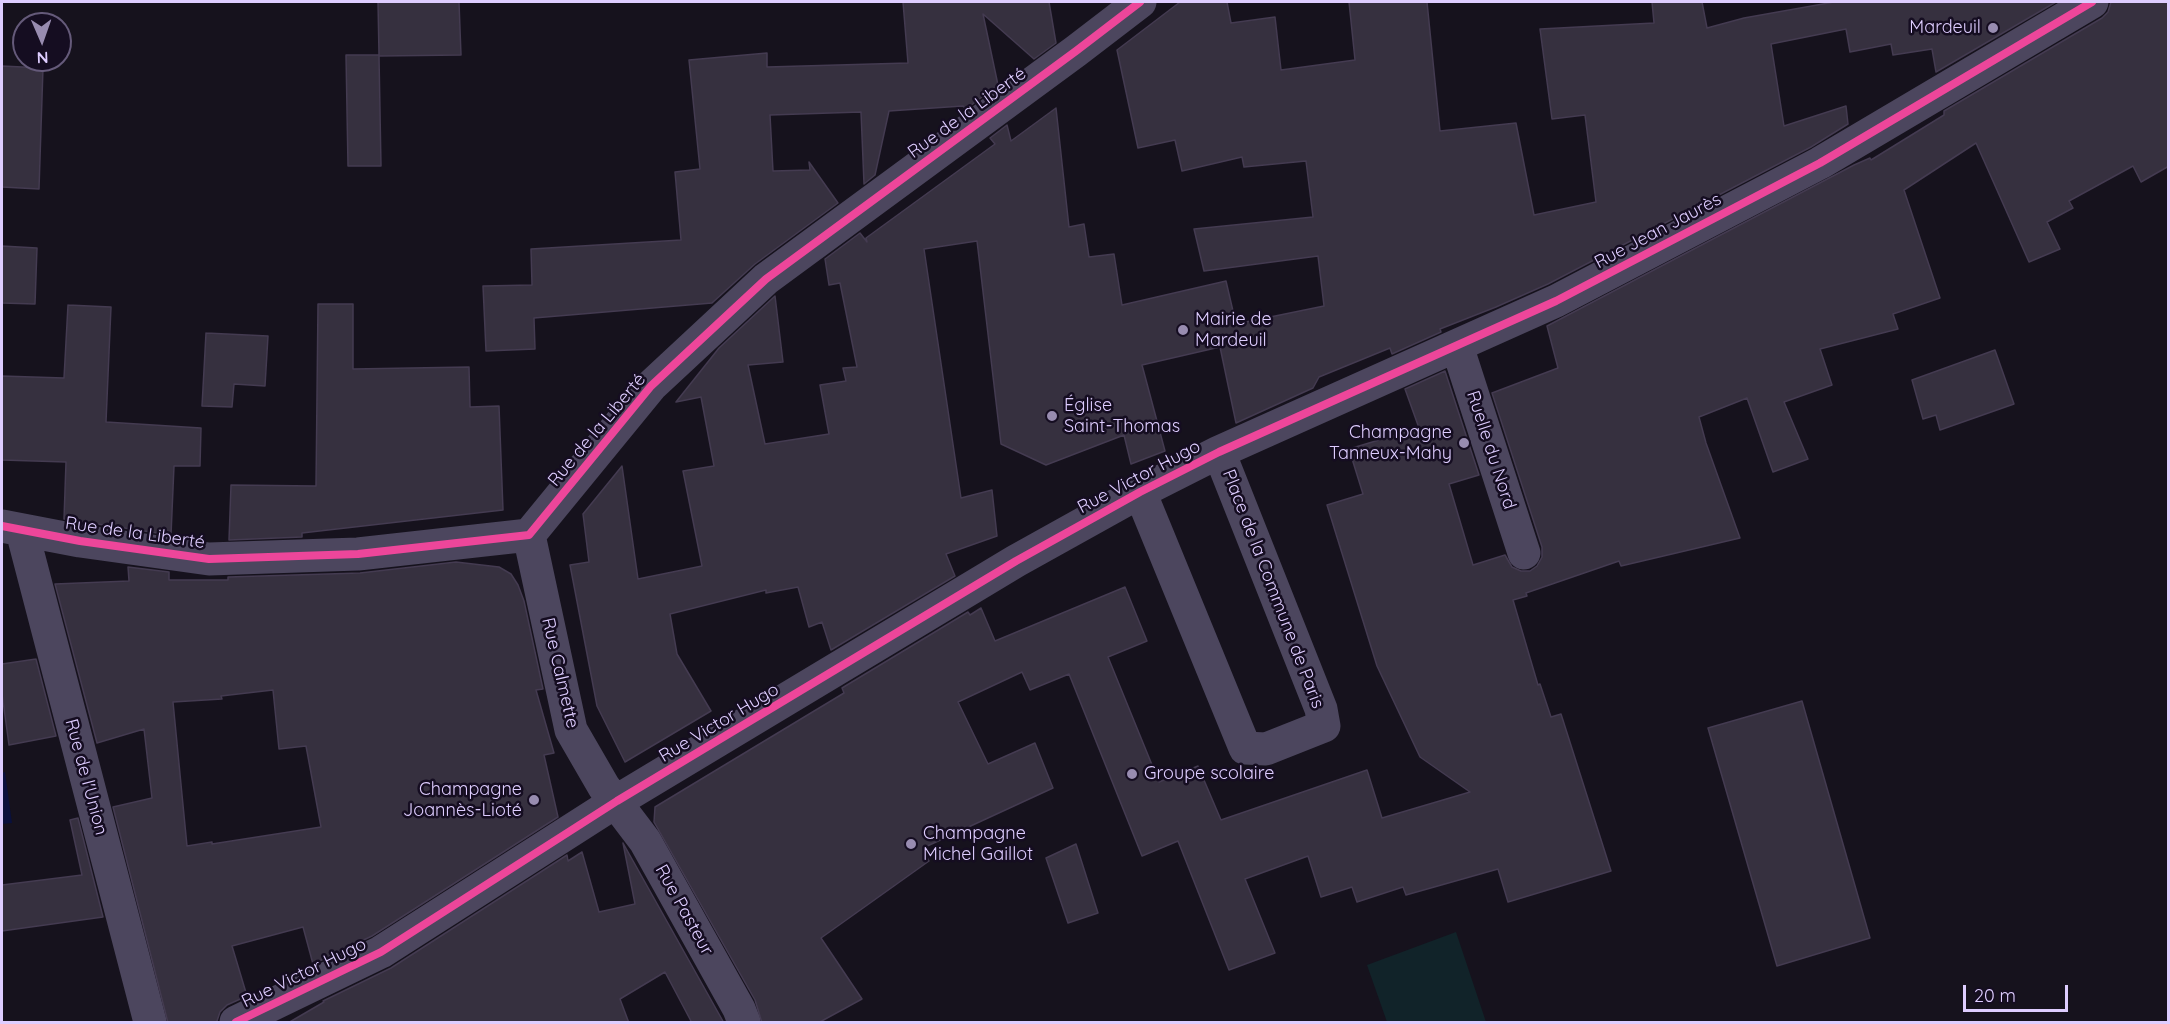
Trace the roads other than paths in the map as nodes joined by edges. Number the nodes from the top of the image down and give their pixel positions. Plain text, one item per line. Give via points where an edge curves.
1 (1140, 2) edge
2 (2092, 2) edge
3 (1456, 346) junction
4 (1220, 453) junction
5 (1140, 492) junction
6 (12, 528) edge
7 (529, 535) junction
8 (1524, 553) dead end
9 (617, 801) junction
10 (150, 1023) edge
11 (236, 1023) edge
12 (744, 1023) edge

1 - 7 street, Rue de la Liberté via 766,279 651,386
2 - 3 street, Rue Jean Jaurès via 1820,163 1556,301
3 - 4 street, Rue Jean Jaurès
3 - 8 street, Ruelle du Nord
4 - 5 street, Rue Victor Hugo
4 - 5 street, Place de la Commune de Paris via 1321,709 1324,726 1266,749 1245,748
5 - 9 street, Rue Victor Hugo via 1016,561
6 - 7 street, Rue de la Liberté via 80,542 209,559 358,554
6 - 10 street, Rue de l'Union
7 - 9 street, Rue Calmette via 571,730 604,787
9 - 11 street, Rue Victor Hugo via 381,952
9 - 12 street, Rue Pasteur via 645,841

